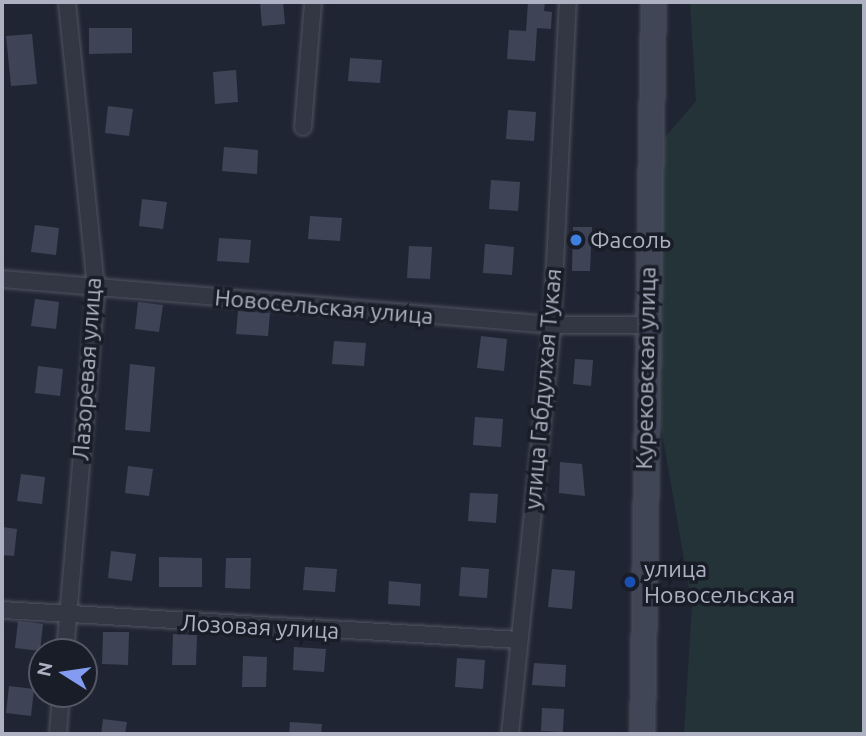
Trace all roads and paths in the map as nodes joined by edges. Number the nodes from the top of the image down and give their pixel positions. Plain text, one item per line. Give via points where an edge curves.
1 (67, 2) edge
2 (313, 2) edge
3 (568, 2) edge
4 (653, 2) edge
5 (303, 127) dead end
6 (2, 279) edge
7 (96, 288) junction
8 (552, 325) junction
9 (646, 325) junction
10 (2, 610) edge
11 (69, 617) junction
12 (67, 638) edge
13 (519, 640) junction
14 (60, 708) edge
15 (58, 734) edge
16 (510, 734) edge
17 (642, 734) edge

1 - 7 street, Лазоревая улица
2 - 5 street
3 - 8 street, улица Габдулхая Тукая
4 - 9 street, Курековская улица
6 - 7 street, Новосельская улица
7 - 8 street, Новосельская улица
7 - 11 street, Лазоревая улица
8 - 9 street, Новосельская улица
8 - 13 street, улица Габдулхая Тукая
9 - 17 street, Курековская улица
10 - 11 street, Лозовая улица
11 - 12 street, Лазоревая улица
11 - 13 street, Лозовая улица
13 - 16 street, улица Габдулхая Тукая
14 - 15 street

